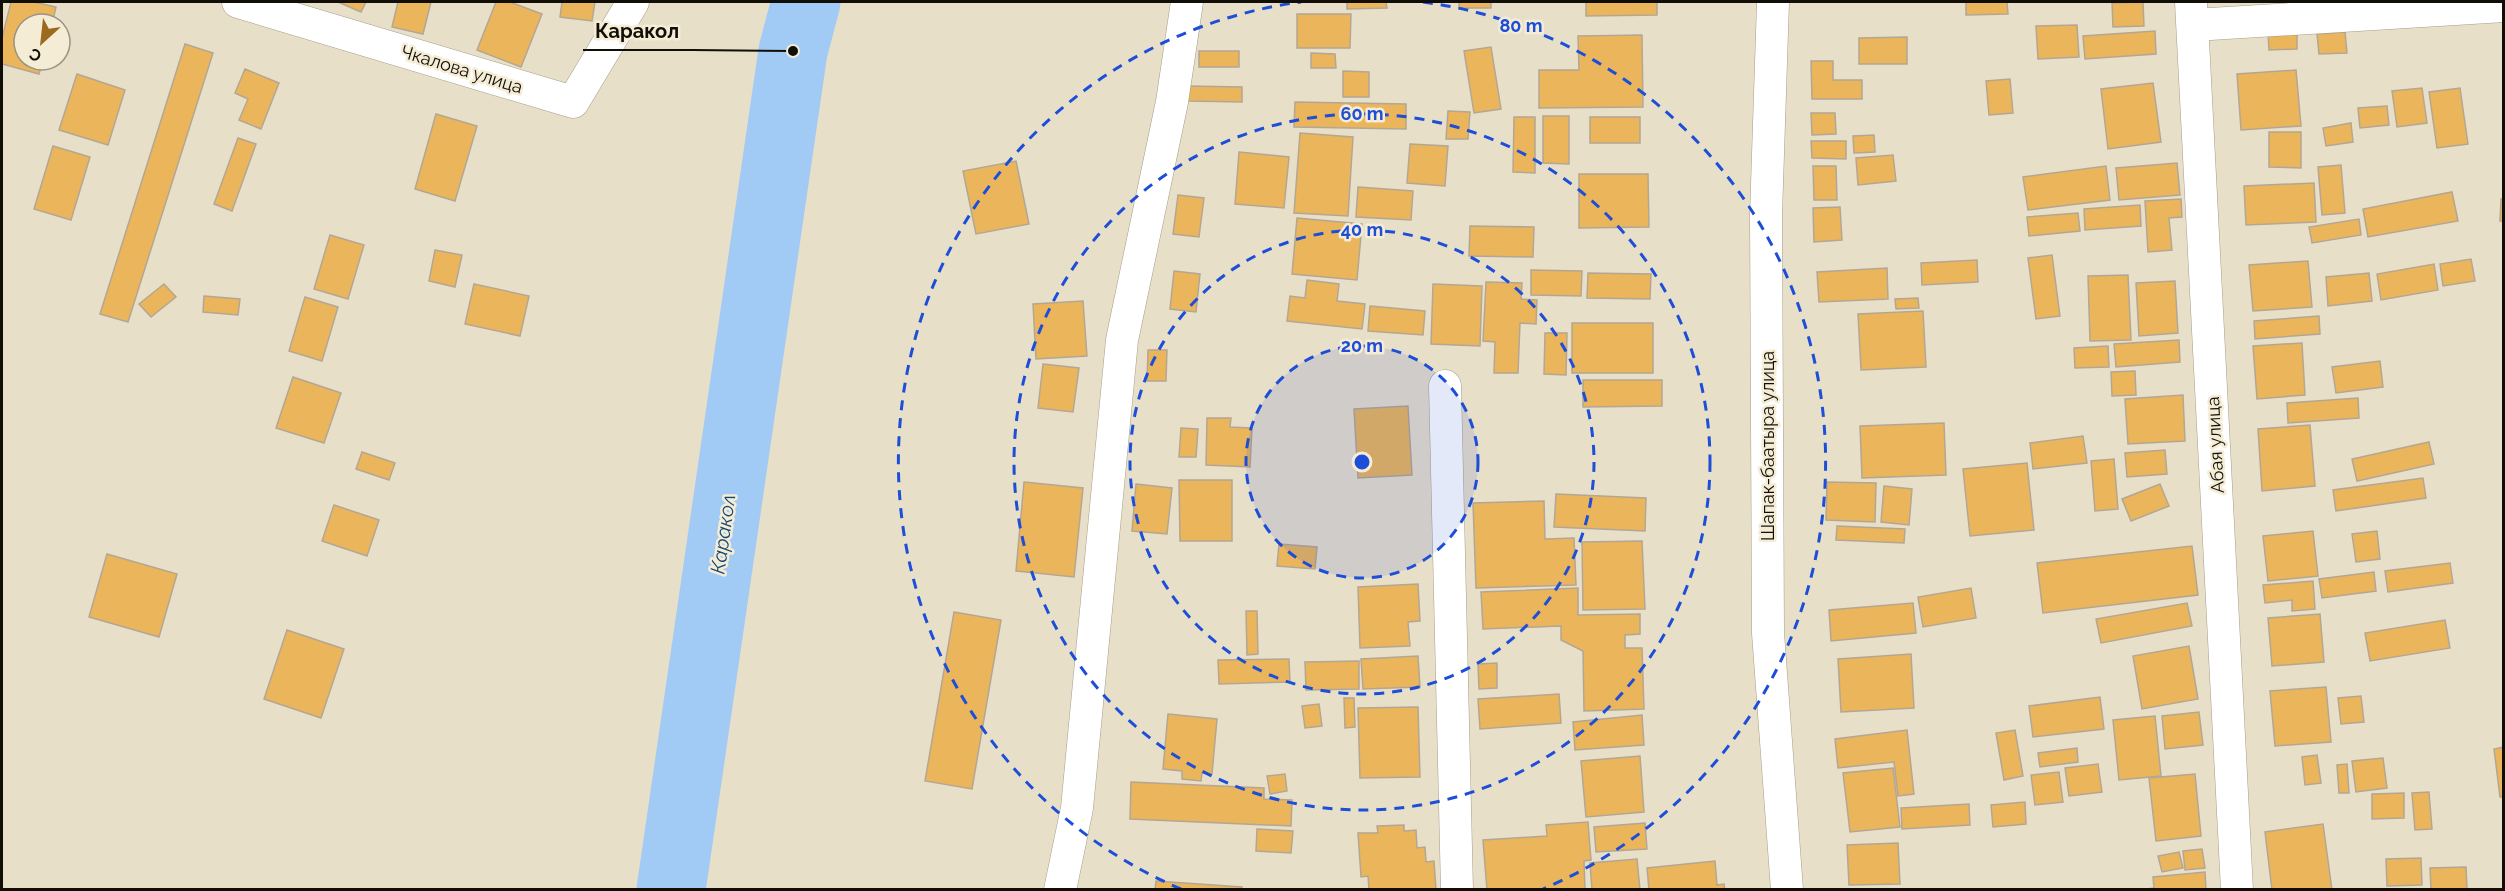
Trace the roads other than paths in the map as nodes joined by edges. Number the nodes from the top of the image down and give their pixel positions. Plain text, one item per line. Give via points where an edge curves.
1 (238, 2) edge
2 (633, 2) edge
3 (1187, 2) edge
4 (1773, 2) edge
5 (2504, 6) edge
6 (2192, 13) edge
7 (1445, 386) dead end
8 (1060, 890) edge
9 (1458, 890) edge
10 (1787, 890) edge
11 (2237, 890) edge

1 - 2 street, Чкалова улица via 573,102
3 - 8 street via 1172,102 1122,340 1077,808
4 - 10 street, Шапак-баатыра улица via 1766,215 1768,633
5 - 6 street
6 - 11 street, Абая улица
7 - 9 street

